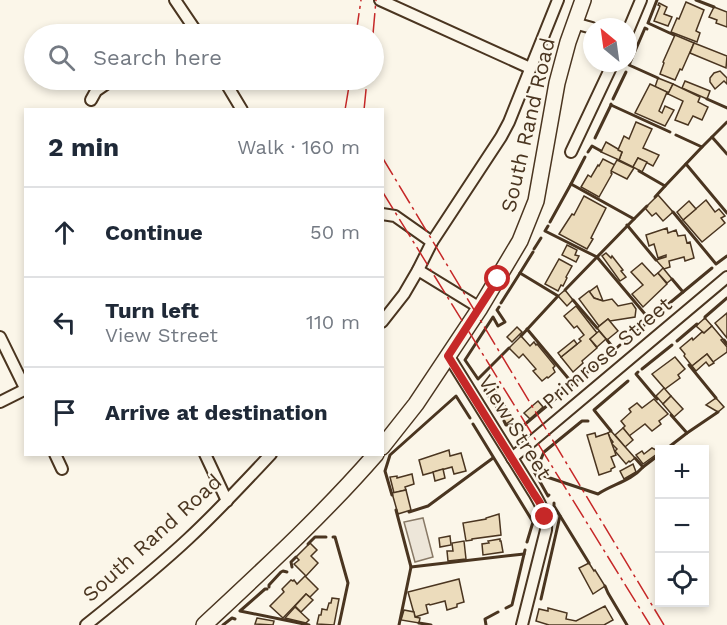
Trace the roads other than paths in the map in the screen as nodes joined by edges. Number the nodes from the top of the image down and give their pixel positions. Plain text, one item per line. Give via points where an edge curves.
1 (175, 0) edge
2 (380, 0) edge
3 (558, 0) edge
4 (641, 0) edge
5 (583, 2) edge
6 (633, 18) edge
7 (574, 23) junction
8 (191, 24) edge
9 (583, 26) edge
10 (531, 68) junction
11 (609, 72) edge
12 (97, 90) edge
13 (230, 90) edge
14 (91, 100) dead end
15 (241, 108) edge
16 (571, 152) dead end
17 (384, 214) edge
18 (432, 242) junction
19 (418, 270) junction
20 (727, 277) edge
21 (480, 308) junction
22 (384, 319) edge
23 (0, 337) edge
24 (448, 356) junction
25 (24, 387) edge
26 (24, 390) edge
27 (0, 402) edge
28 (384, 444) edge
29 (56, 456) edge
30 (206, 456) edge
31 (269, 456) edge
32 (374, 456) edge
33 (512, 458) junction
34 (62, 469) dead end
35 (227, 501) junction
36 (86, 625) edge
37 (204, 625) edge
38 (522, 625) edge

1 - 8 street
2 - 10 street
3 - 10 street, South Rand Road
4 - 6 street
5 - 7 main road, South Rand Road
7 - 9 street, South Rand Road
7 - 21 main road, South Rand Road via 557,83 536,201 520,242
10 - 18 street, South Rand Road via 501,137
11 - 16 street
12 - 14 street
13 - 15 street
17 - 18 street via 394,216
18 - 19 street, South Rand Road
19 - 21 street
19 - 22 street, South Rand Road
20 - 33 street, Primrose Street
21 - 24 main road, South Rand Road
23 - 25 street
24 - 28 main road, South Rand Road
24 - 33 street, View Street
26 - 27 street
29 - 34 street
30 - 35 street
31 - 35 street, South Rand Road
32 - 37 main road via 276,558
33 - 38 street, View Street via 540,503 546,524
35 - 36 street, South Rand Road

